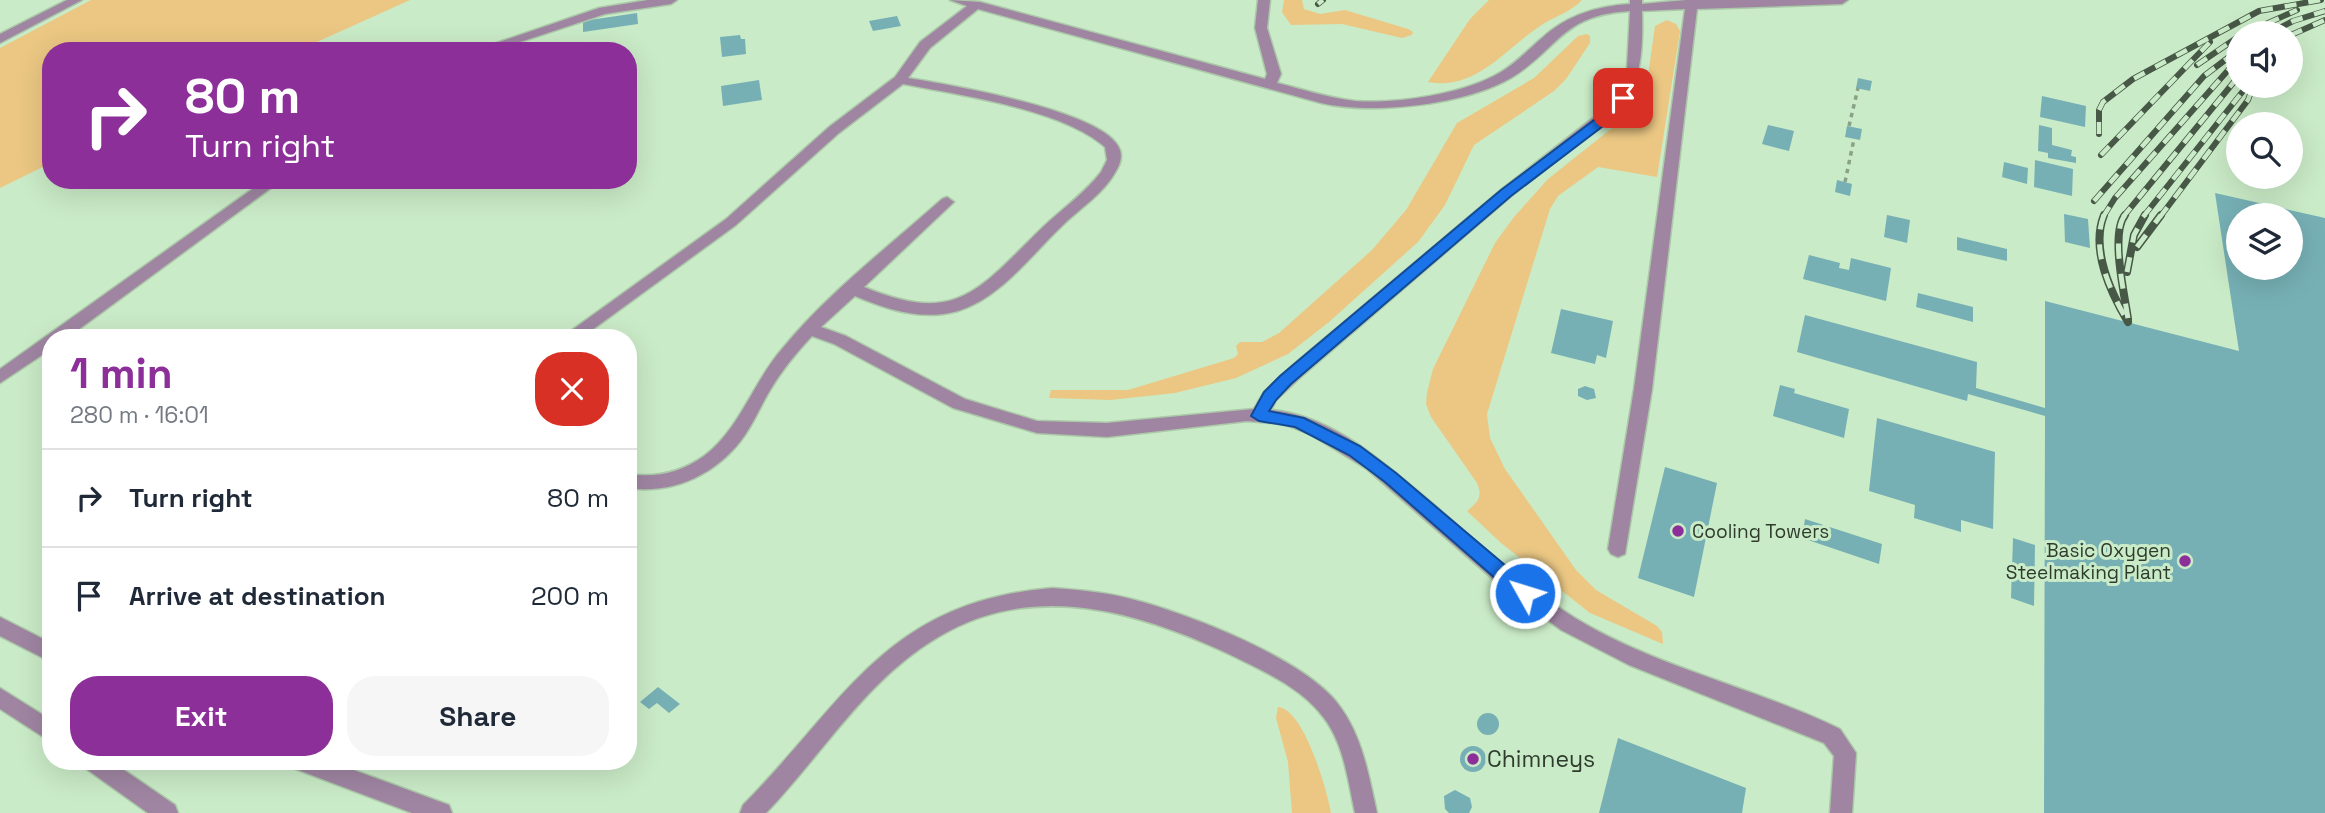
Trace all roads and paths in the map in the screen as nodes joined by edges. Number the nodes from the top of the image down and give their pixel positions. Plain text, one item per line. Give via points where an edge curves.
1 (76, 0) edge
2 (671, 0) edge
3 (956, 0) edge
4 (1264, 0) edge
5 (1842, 0) edge
6 (1636, 4) edge
7 (1692, 4) edge
8 (976, 5) junction
9 (0, 39) edge
10 (507, 42) edge
11 (900, 80) junction
12 (1269, 85) junction
13 (1858, 88) dead end
14 (1849, 126) dead end
15 (1854, 139) dead end
16 (1845, 182) dead end
17 (262, 189) edge
18 (947, 202) dead end
19 (853, 289) junction
20 (67, 329) edge
21 (582, 329) edge
22 (809, 329) junction
23 (42, 347) edge
24 (0, 377) edge
25 (1259, 416) junction
26 (637, 483) edge
27 (1618, 549) dead end
28 (0, 626) edge
29 (42, 648) edge
30 (0, 697) edge
31 (42, 726) edge
32 (106, 770) edge
33 (325, 770) edge
34 (167, 813) edge
35 (441, 813) edge
36 (751, 813) edge
37 (1366, 813) edge
38 (1841, 813) edge

1 - 9 lane
2 - 10 lane via 596,13
3 - 8 lane
4 - 12 lane via 1261,28 1274,74
5 - 7 lane
6 - 7 lane
6 - 12 lane via 1573,20 1505,76 1474,88 1364,105
6 - 25 lane via 1634,64 1629,88 1618,106 1506,193 1298,370 1270,396
7 - 27 lane
8 - 11 lane via 925,45
8 - 12 lane
11 - 19 lane via 983,95 1082,125 1106,138 1114,158 1096,185 967,301 912,310
11 - 21 lane via 834,130 710,238
13 - 14 path
15 - 16 path
17 - 20 lane
18 - 19 lane
19 - 22 lane
22 - 25 lane via 831,335 960,404 1037,427 1097,431
22 - 26 lane via 772,372 741,427 718,455 667,481
23 - 24 lane
25 - 38 lane via 1298,422 1354,451 1391,477 1525,593 1590,637 1832,736 1845,753
28 - 29 lane
30 - 31 lane
32 - 34 lane
33 - 35 lane
36 - 37 lane via 860,691 908,646 982,608 1044,596 1094,599 1152,612 1229,645 1296,681 1323,702 1341,728

